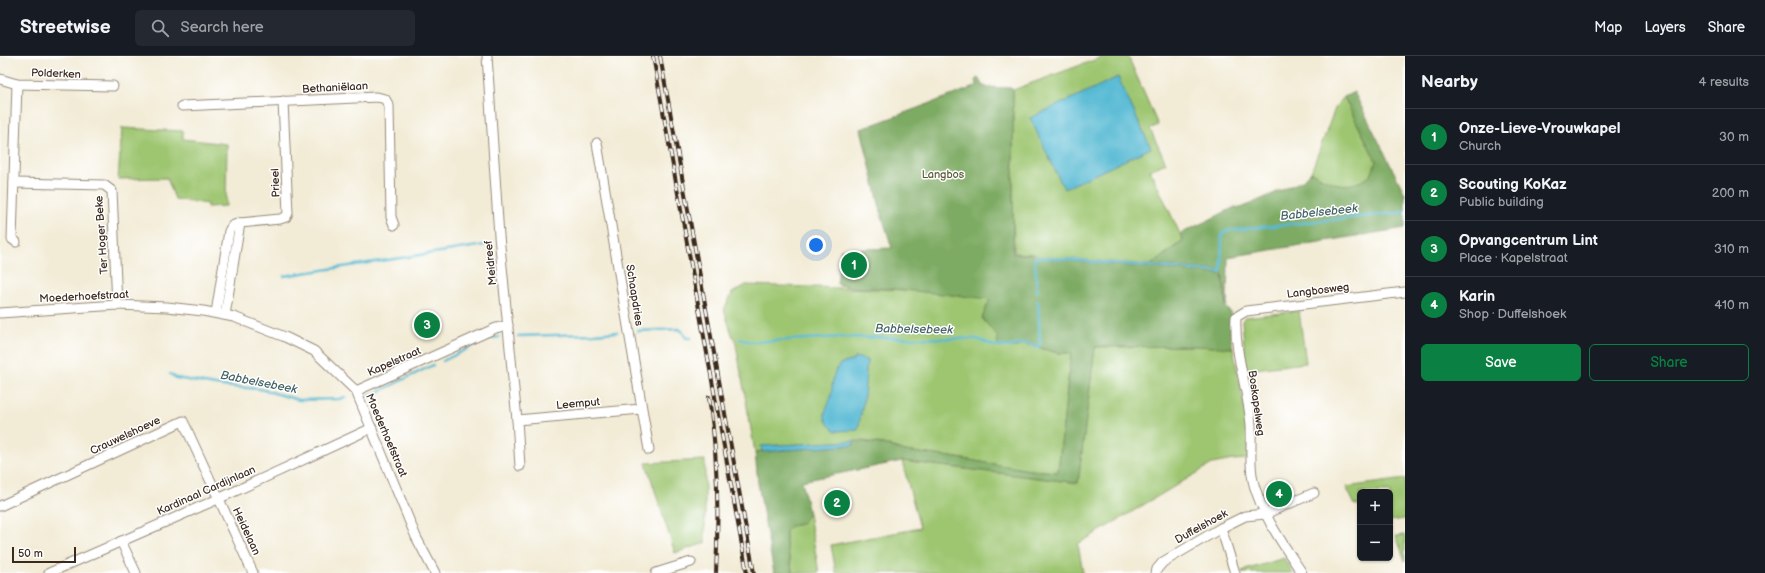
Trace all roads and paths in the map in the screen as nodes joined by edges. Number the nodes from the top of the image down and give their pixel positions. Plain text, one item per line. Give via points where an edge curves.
1 (487, 56) edge
2 (0, 79) edge
3 (17, 84) junction
4 (113, 86) dead end
5 (283, 101) junction
6 (182, 106) dead end
7 (597, 143) dead end
8 (14, 183) junction
9 (394, 225) dead end
10 (16, 242) dead end
11 (1405, 292) edge
12 (117, 305) junction
13 (0, 313) edge
14 (220, 314) junction
15 (1236, 317) joint
16 (508, 325) junction
17 (356, 391) junction
18 (642, 409) junction
19 (517, 420) junction
20 (372, 428) junction
21 (649, 450) dead end
22 (520, 466) dead end
23 (1314, 493) dead end
24 (218, 499) junction
25 (0, 506) edge
26 (1265, 514) junction
27 (1221, 528) junction
28 (121, 541) junction
29 (691, 562) dead end
30 (49, 573) edge
31 (136, 573) edge
32 (253, 573) edge
33 (434, 573) edge
34 (656, 573) edge
35 (1156, 573) edge
36 (1235, 573) edge
37 (1302, 573) edge

1 - 16 street, Meidreef via 499,236
2 - 3 street, Polderken
3 - 4 street, Polderken
3 - 8 street
5 - 6 street, Bethaniëlaan
5 - 9 street, Bethaniëlaan via 377,97 385,99 389,106 391,217
5 - 14 street, Prieel via 288,213 280,219 232,226 229,231
7 - 18 street, Schaapdries
8 - 10 street via 12,238
8 - 12 street, Ter Hoger Beke via 104,185 112,191
11 - 15 street, Langbosweg via 1246,311
12 - 13 street, Moederhoefstraat
12 - 14 street, Moederhoefstraat via 167,306
14 - 17 street, Moederhoefstraat via 259,326 314,351
15 - 26 street, Boskapelweg via 1237,352 1251,425 1251,459 1255,490
16 - 17 street, Kapelstraat via 496,328
16 - 19 street, Meidreef
17 - 20 street, Moederhoefstraat
18 - 19 street, Leemput
18 - 21 street, Schaapdries
19 - 22 street, Meidreef
20 - 24 street, Kardinaal Cardijnlaan
20 - 33 street, Moederhoefstraat via 416,537
23 - 26 street, Duffelshoek
24 - 25 street, Crauwelshoeve via 183,421
24 - 28 street, Kardinaal Cardijnlaan
24 - 32 street, Heidelaan
26 - 27 street, Duffelshoek via 1245,516
26 - 37 street
27 - 35 street, Duffelshoek via 1163,562
27 - 36 street
28 - 30 street, Kardinaal Cardijnlaan
28 - 31 street
29 - 34 street

